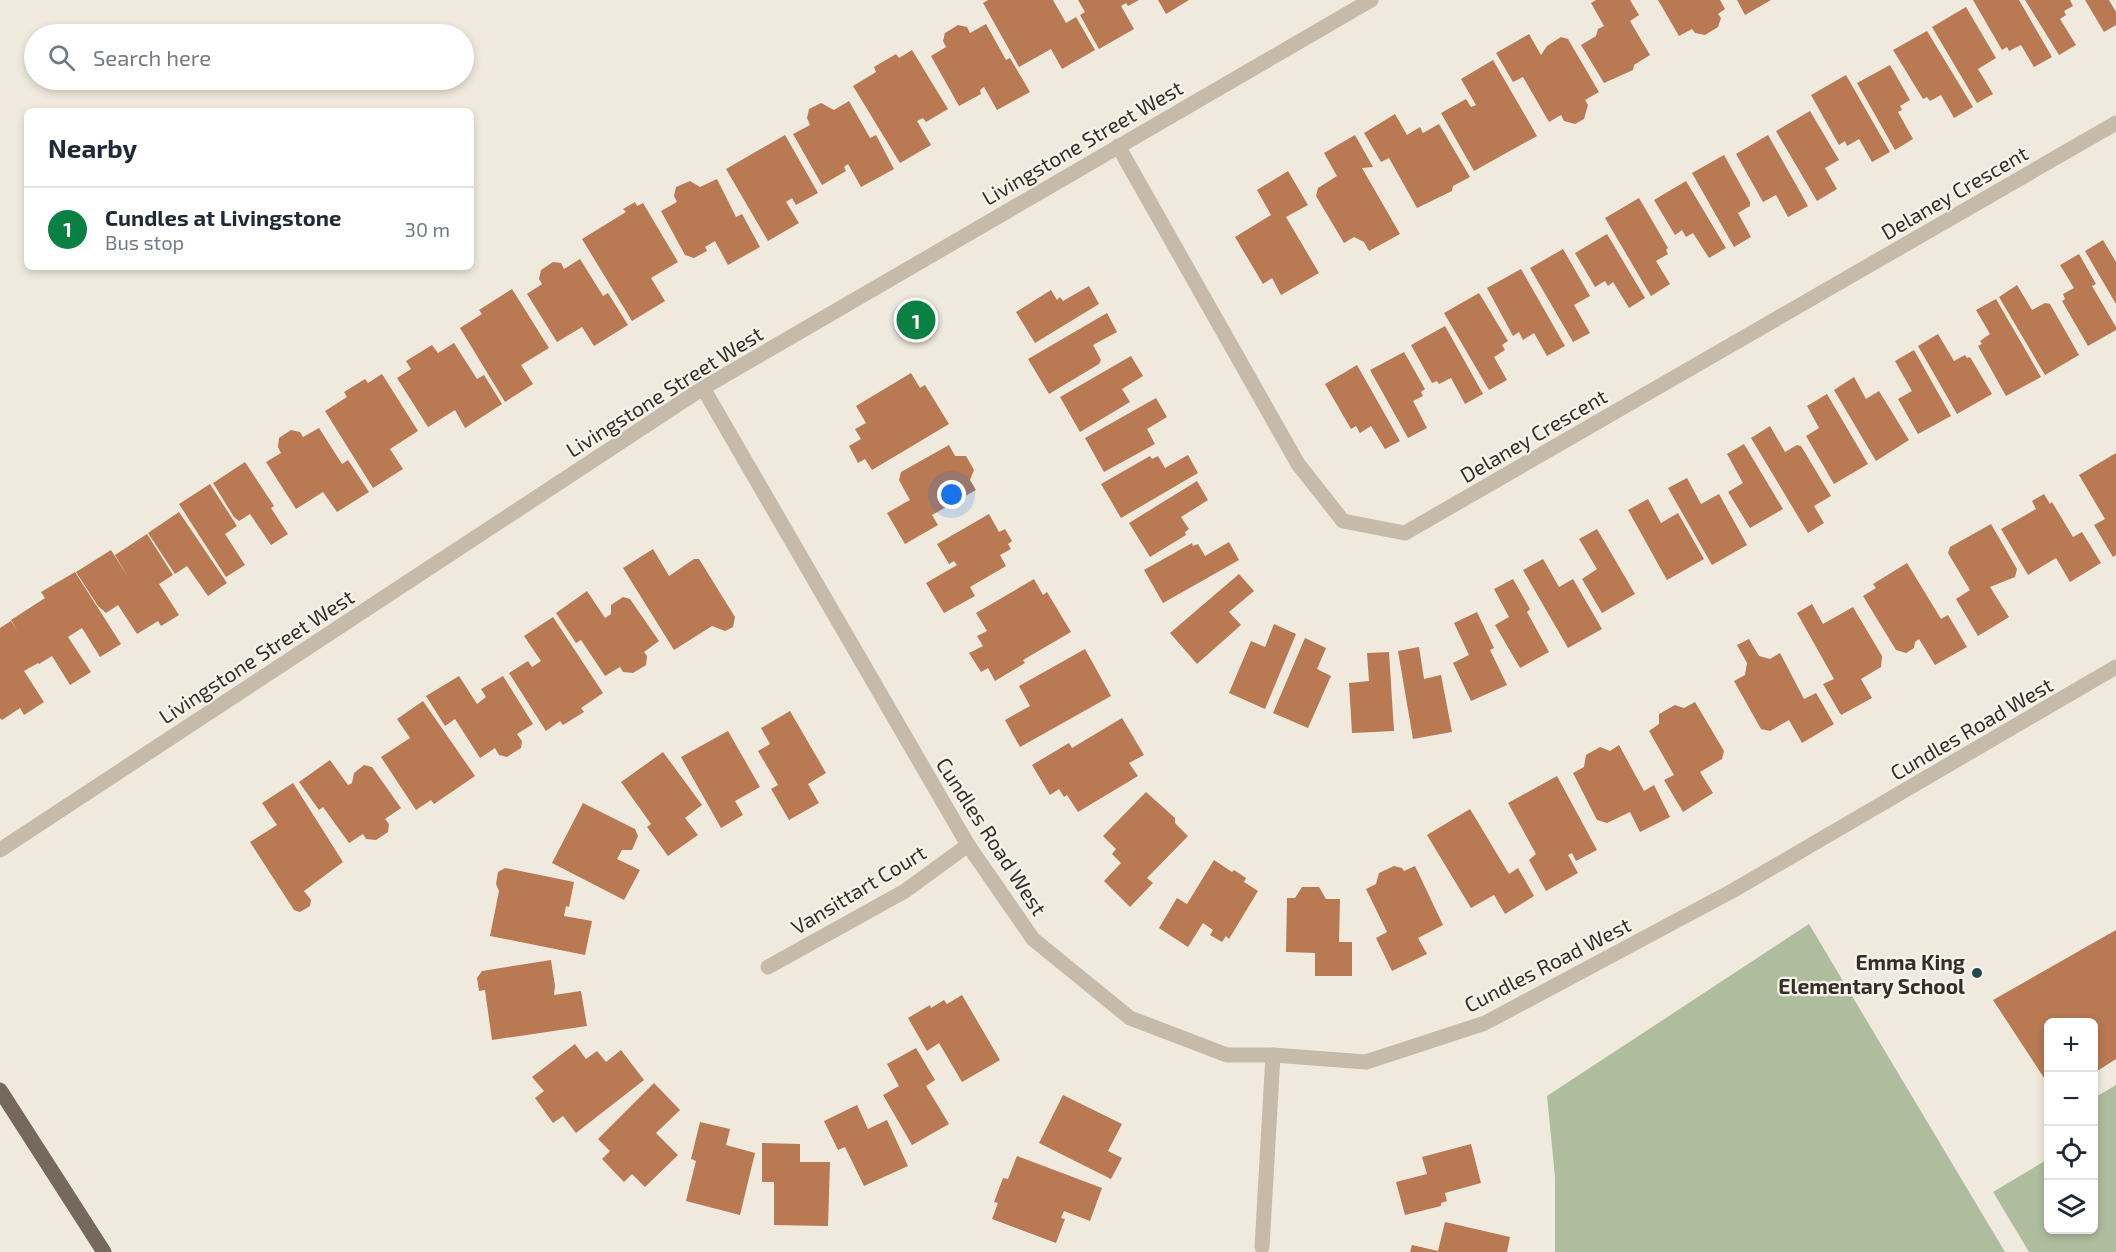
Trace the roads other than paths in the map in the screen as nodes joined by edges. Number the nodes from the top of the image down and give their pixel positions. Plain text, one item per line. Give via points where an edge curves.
1 (1371, 0) edge
2 (2116, 123) edge
3 (1118, 146) junction
4 (704, 388) junction
5 (2116, 666) edge
6 (968, 845) junction
7 (0, 850) edge
8 (768, 967) dead end
9 (1273, 1055) junction
10 (0, 1090) edge
11 (1262, 1247) dead end
12 (104, 1252) edge

1 - 3 street, Livingstone Street West
2 - 3 street, Delaney Crescent via 1405,533 1343,521 1298,464
3 - 4 street, Livingstone Street West
4 - 6 street, Cundles Road West
4 - 7 street, Livingstone Street West
5 - 9 street, Cundles Road West via 1734,890 1485,1023 1366,1062
6 - 8 street, Vansittart Court via 905,891
6 - 9 street, Cundles Road West via 1033,939 1130,1018 1227,1055
9 - 11 street
10 - 12 main road

